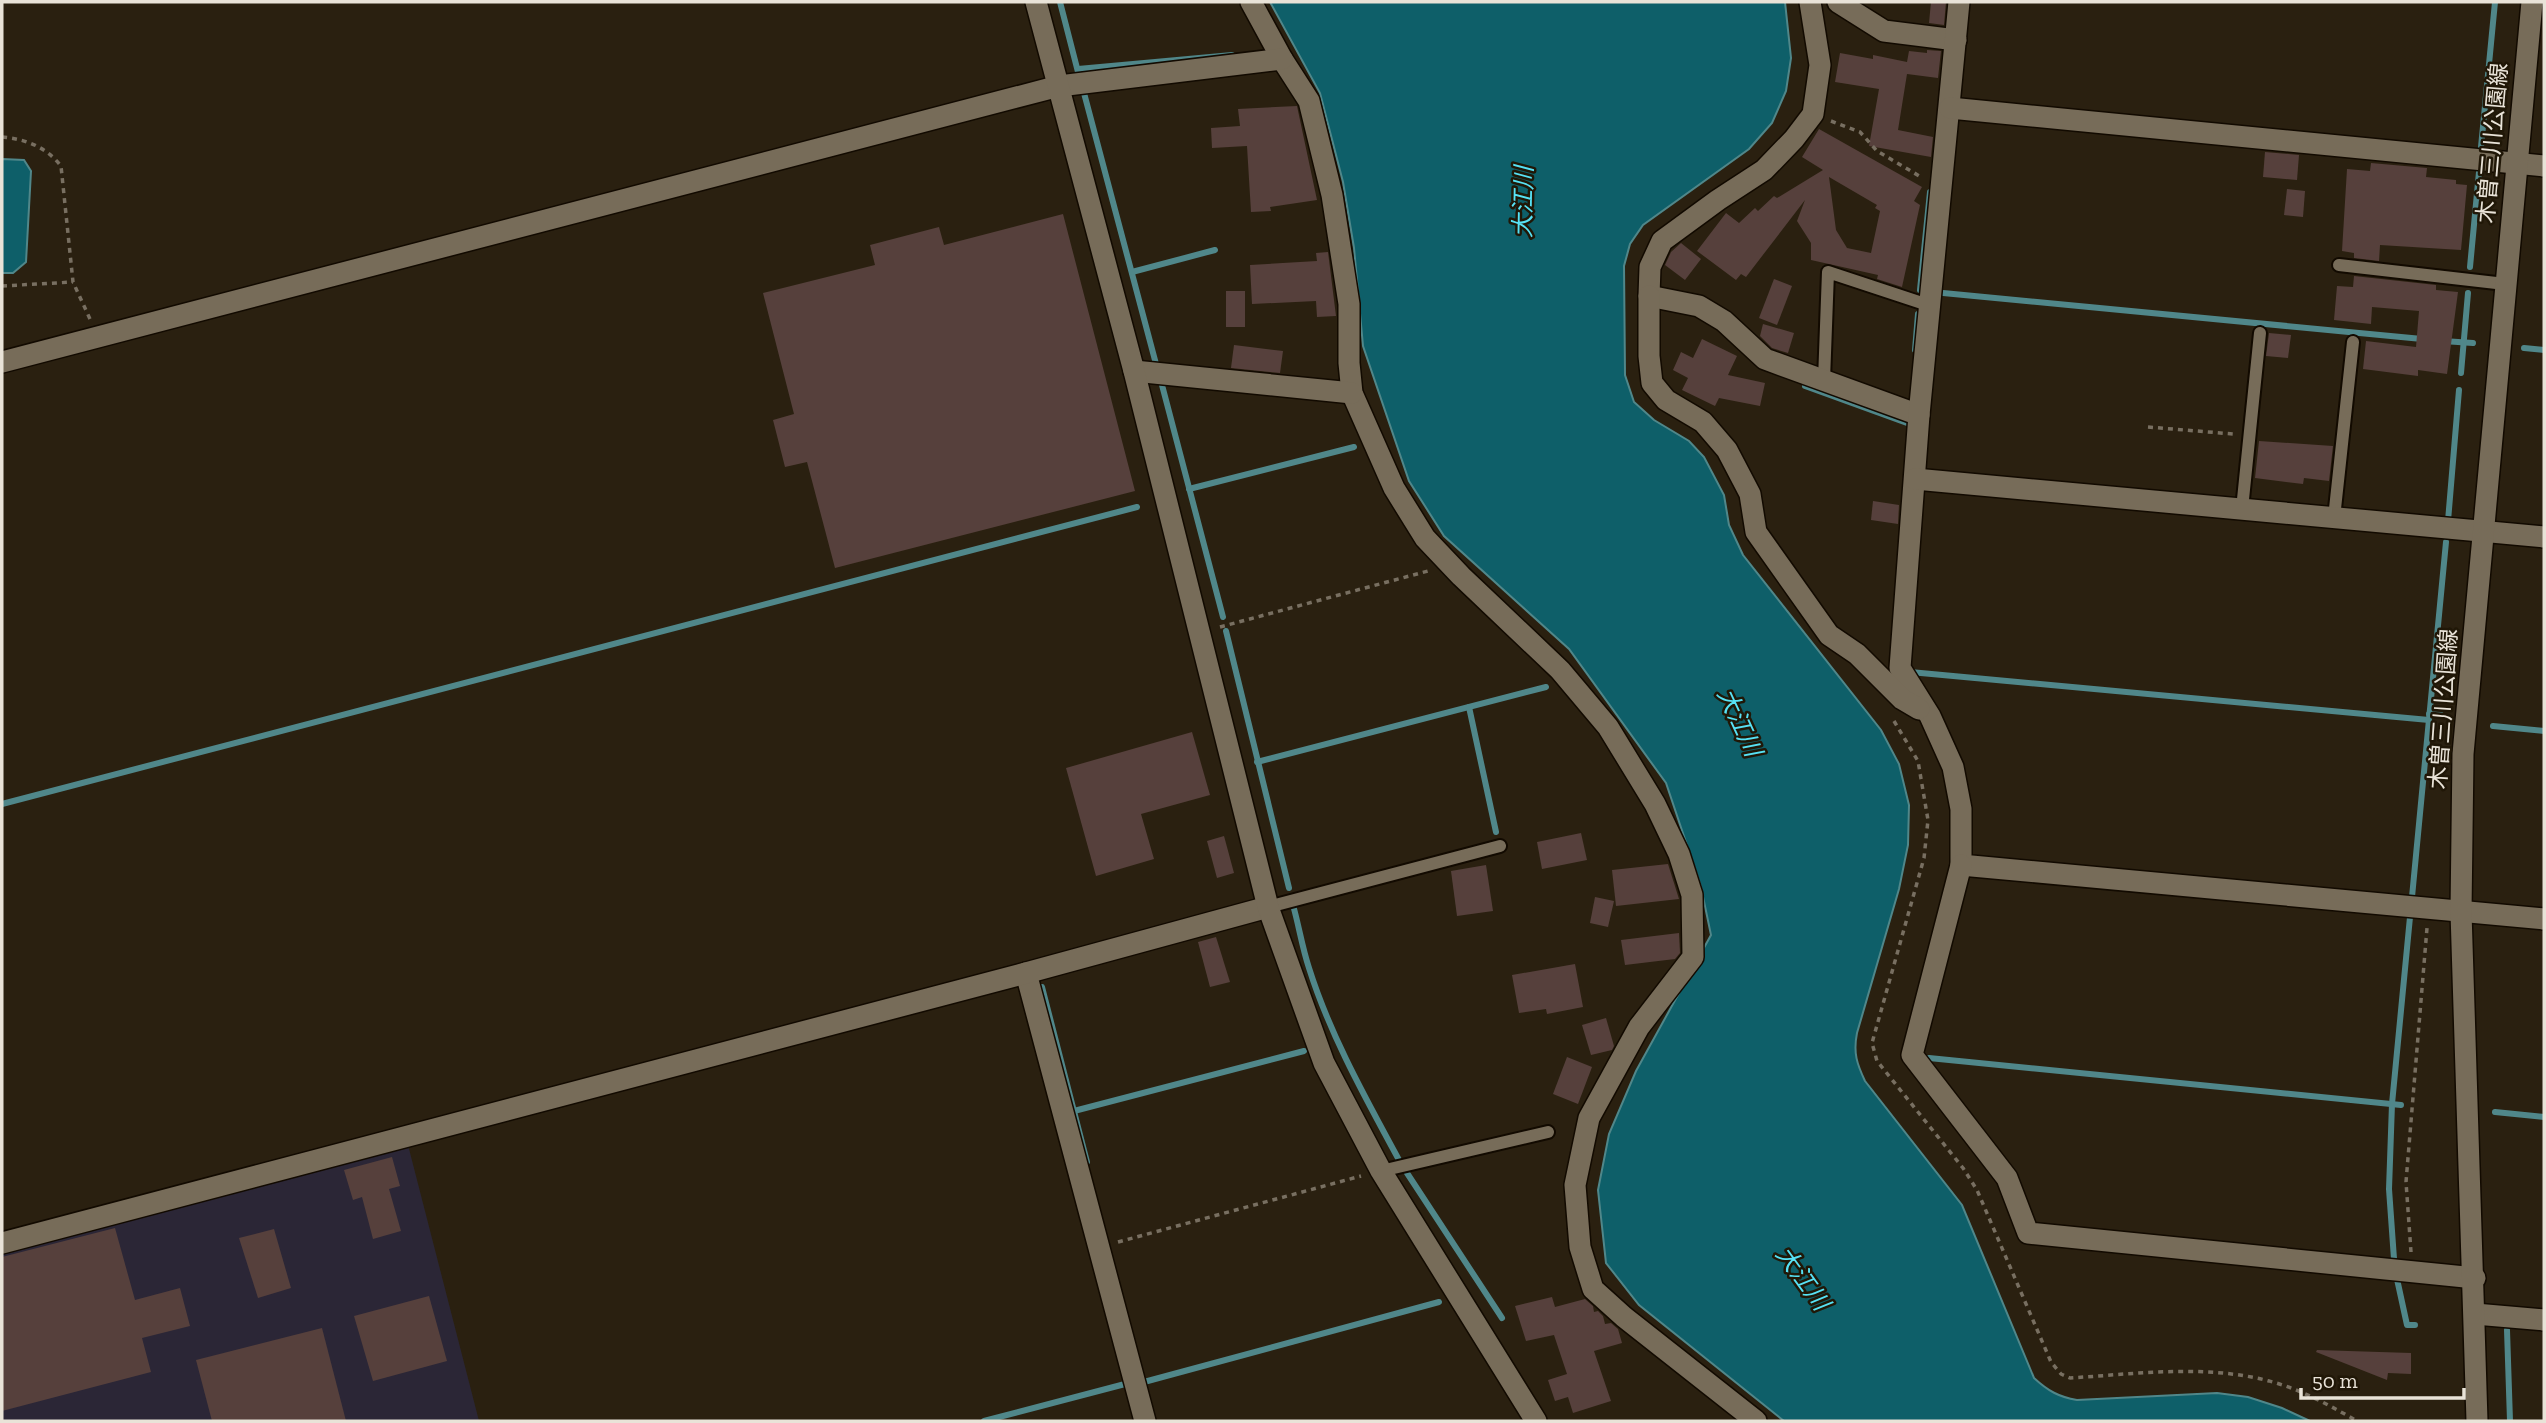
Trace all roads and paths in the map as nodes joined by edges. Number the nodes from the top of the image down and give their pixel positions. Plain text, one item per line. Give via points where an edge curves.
1 (1035, 2) edge
2 (1251, 2) edge
3 (1810, 2) edge
4 (1838, 2) edge
5 (1959, 2) edge
6 (2532, 2) edge
7 (1956, 40) junction
8 (1282, 59) junction
9 (1059, 86) junction
10 (1950, 108) junction
11 (1813, 114) junction
12 (2, 137) edge
13 (2516, 164) junction
14 (2544, 166) edge
15 (1942, 189) junction
16 (2339, 265) dead end
17 (73, 282) junction
18 (2505, 284) junction
19 (2, 286) edge
20 (1649, 296) junction
21 (1931, 306) junction
22 (2260, 333) dead end
23 (98, 336) junction
24 (2353, 342) dead end
25 (2, 362) edge
26 (1134, 371) junction
27 (1824, 380) junction
28 (1352, 393) junction
29 (1919, 415) junction
30 (2148, 427) dead end
31 (2250, 435) junction
32 (1915, 479) junction
33 (2242, 509) junction
34 (2334, 518) junction
35 (2482, 531) junction
36 (2544, 537) edge
37 (1428, 572) dead end
38 (1200, 632) junction
39 (1888, 712) dead end
40 (1930, 716) junction
41 (1500, 846) dead end
42 (1961, 865) junction
43 (1268, 907) junction
44 (2428, 909) junction
45 (2461, 912) junction
46 (2544, 919) edge
47 (1026, 973) junction
48 (1549, 1132) dead end
49 (1381, 1171) junction
50 (2, 1243) edge
51 (1099, 1247) junction
52 (2413, 1271) junction
53 (2474, 1278) junction
54 (2475, 1314) junction
55 (2544, 1320) edge
56 (1145, 1421) edge
57 (1536, 1421) edge
58 (1756, 1421) edge
59 (2357, 1421) edge
60 (2477, 1421) edge

1 - 9 street
2 - 8 street
3 - 11 street via 1821,65
4 - 7 street via 1884,31
5 - 7 street
6 - 13 street, 木曽三川公園線
7 - 10 street
8 - 9 street
8 - 28 street via 1309,101 1332,195 1349,304
9 - 23 street
9 - 26 street
10 - 13 street
10 - 15 street
11 - 15 path via 1860,132 1877,151
11 - 20 street via 1764,170 1662,241 1650,267
12 - 17 path via 49,151 61,166
13 - 14 street
13 - 18 street, 木曽三川公園線
15 - 21 street
16 - 18 lane
17 - 19 path
17 - 23 path
18 - 35 street, 木曽三川公園線
20 - 27 street via 1699,306 1724,321 1765,359
20 - 40 street via 1652,383 1666,400 1703,422 1727,450 1750,494 1756,532 1829,635 1857,654 1902,699
21 - 27 lane via 1828,272
21 - 29 street
22 - 31 lane
23 - 25 street
24 - 34 lane
26 - 28 street
26 - 38 street
27 - 29 street
28 - 58 street via 1394,488 1425,538 1560,670 1608,727 1679,854 1692,895 1693,957 1640,1027 1589,1118 1575,1185 1580,1247 1593,1289
29 - 32 street
30 - 31 path
31 - 33 lane
32 - 33 street
32 - 40 street via 1900,668
33 - 34 street
34 - 35 street
35 - 36 street
35 - 45 street, 木曽三川公園線 via 2463,754
37 - 38 path
38 - 43 street
39 - 59 path via 1918,761 1928,820 1924,858 1872,1043 1877,1061 1976,1189 2051,1362 2070,1378 2193,1371 2240,1374 2320,1400
40 - 42 street via 1953,767 1961,809
41 - 43 lane
42 - 44 street
42 - 52 street via 1912,1055 2007,1178 2028,1233
43 - 47 street
43 - 49 street via 1324,1063
44 - 45 street
44 - 52 path via 2406,1182
45 - 46 street
45 - 53 street, 木曽三川公園線
47 - 50 street
47 - 51 street
48 - 49 lane
49 - 51 path
49 - 57 street
51 - 56 street
52 - 53 street
53 - 54 street, 木曽三川公園線
54 - 55 street
54 - 60 street, 木曽三川公園線

